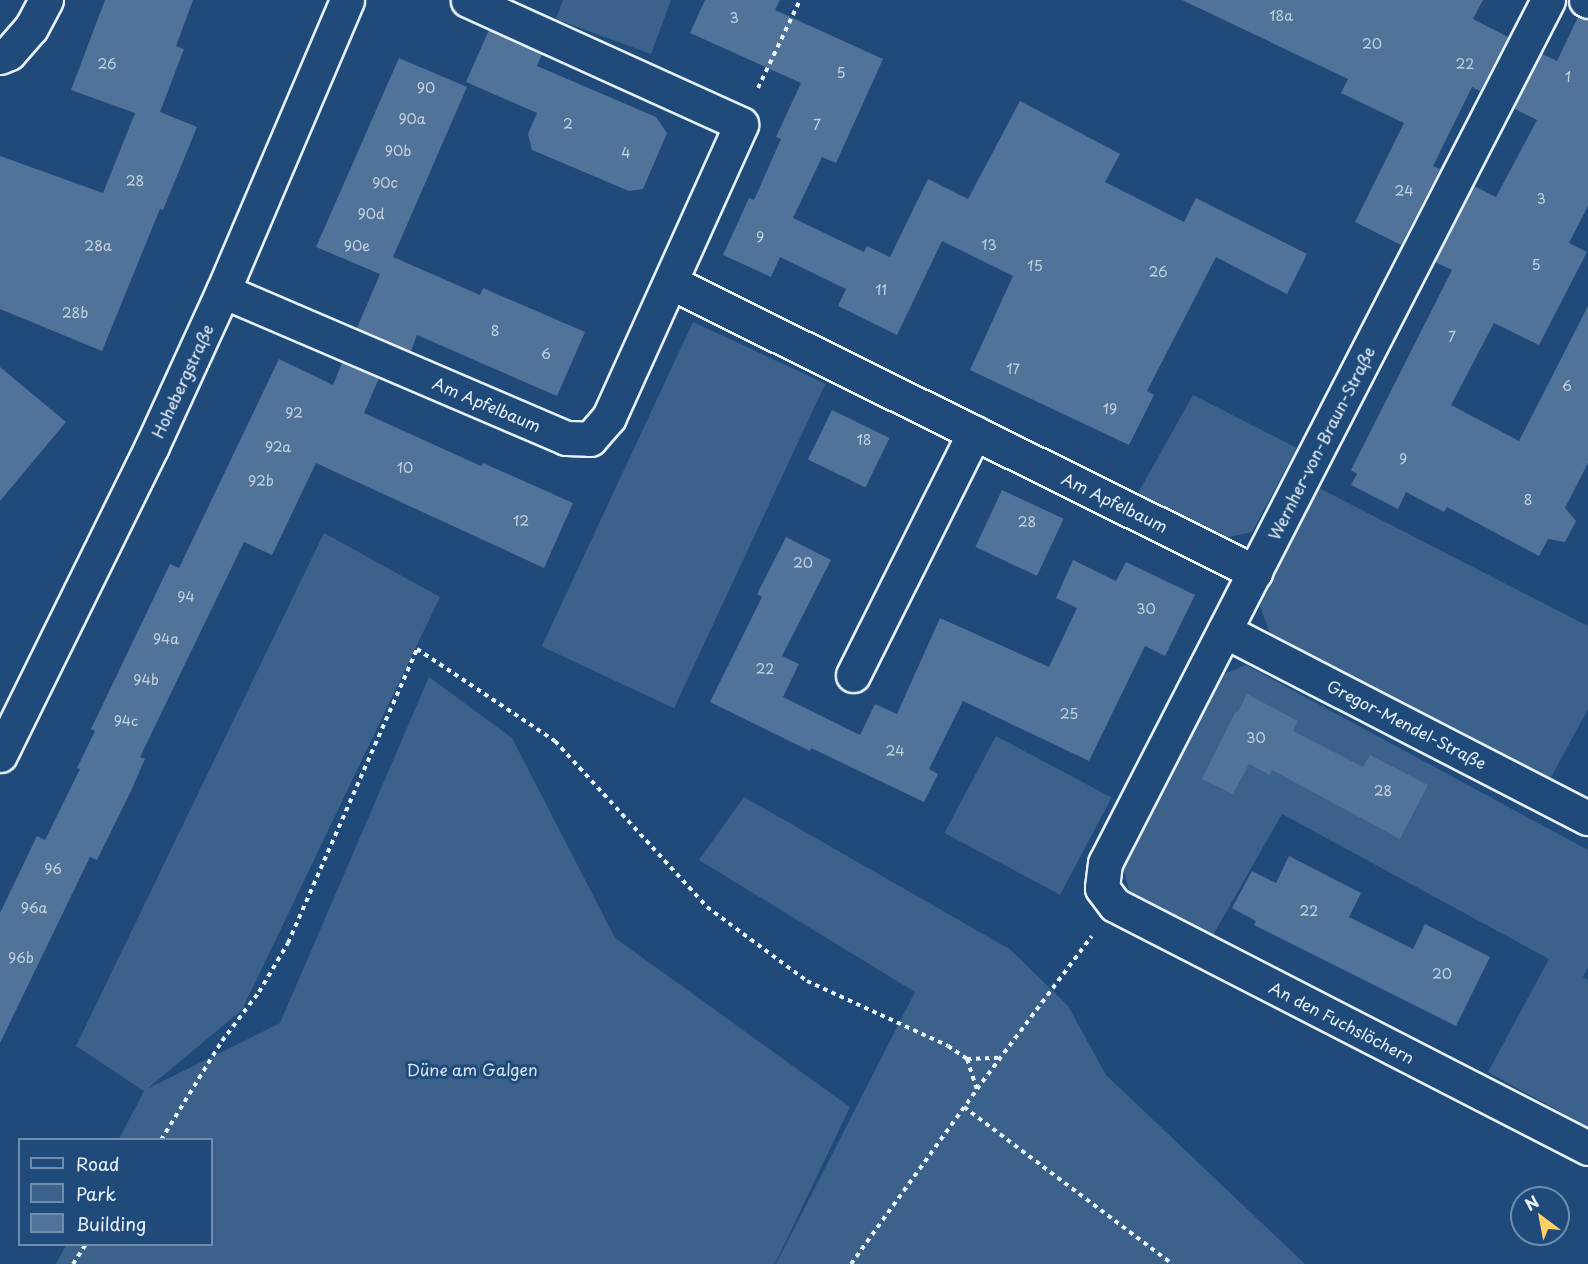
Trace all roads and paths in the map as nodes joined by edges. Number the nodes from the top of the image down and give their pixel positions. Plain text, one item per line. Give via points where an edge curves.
1 (46, 0) edge
2 (347, 0) edge
3 (468, 0) edge
4 (800, 0) edge
5 (1548, 0) edge
6 (0, 57) edge
7 (741, 124) junction
8 (672, 283) junction
9 (224, 291) junction
10 (974, 432) junction
11 (1255, 572) junction
12 (1225, 631) junction
13 (854, 675) dead end
14 (0, 755) edge
15 (1588, 818) edge
16 (1109, 896) junction
17 (1000, 1058) junction
18 (968, 1059) junction
19 (977, 1089) junction
20 (964, 1107) junction
21 (162, 1138) edge
22 (1588, 1148) edge
23 (85, 1246) edge
24 (73, 1264) edge
25 (851, 1264) edge
26 (1172, 1264) edge

1 - 6 street via 31,28 9,53
2 - 9 street, Hohebergstraße
3 - 7 street
4 - 7 path
5 - 11 street, Wernher-von-Braun-Straße
7 - 8 street, Am Apfelbaum
8 - 9 street, Am Apfelbaum via 609,417 590,439 566,438
8 - 10 street, Am Apfelbaum
9 - 14 street, Hohebergstraße
10 - 11 street, Am Apfelbaum
10 - 13 street
11 - 12 street, Wernher-von-Braun-Straße
12 - 15 street, Gregor-Mendel-Straße
12 - 16 street, Wernher-von-Braun-Straße via 1105,863
16 - 17 path
16 - 22 street, An den Fuchslöchern
17 - 18 path
17 - 19 path
18 - 19 path
18 - 21 path via 807,981 716,914 555,741 417,649 288,943
19 - 20 path
20 - 25 path
20 - 26 path
23 - 24 path

